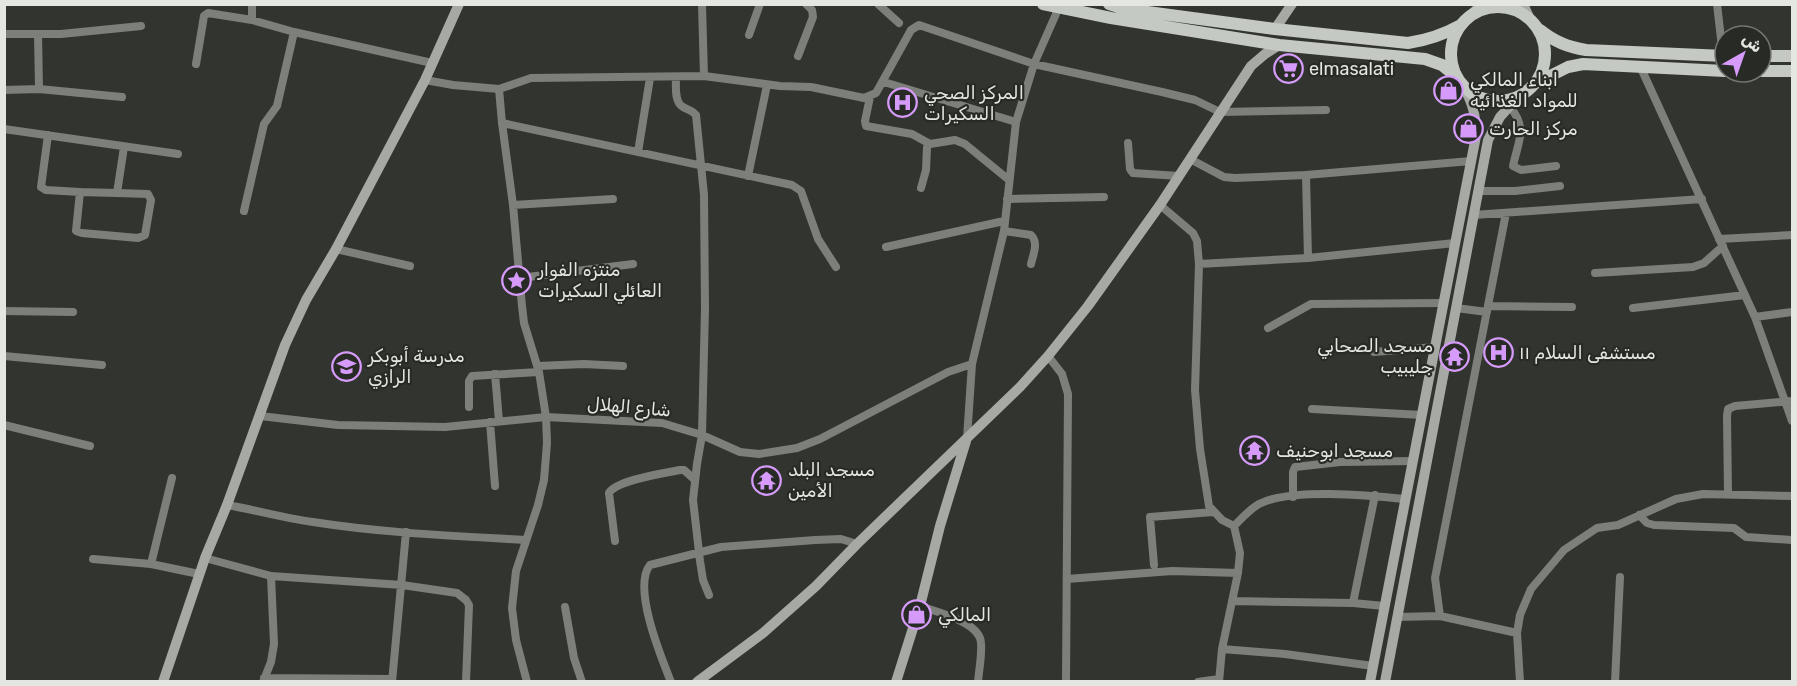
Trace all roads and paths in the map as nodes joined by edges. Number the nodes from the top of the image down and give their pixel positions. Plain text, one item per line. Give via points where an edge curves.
1 (459, 4) edge
2 (702, 4) edge
3 (760, 4) edge
4 (806, 4) edge
5 (878, 4) edge
6 (1109, 4) edge
7 (1292, 4) edge
8 (1523, 4) edge
9 (1717, 4) edge
10 (250, 6) edge
11 (1056, 7) edge
12 (1477, 9) edge
13 (252, 20) junction
14 (899, 23) dead end
15 (1534, 23) junction
16 (1720, 24) edge
17 (1461, 25) junction
18 (141, 26) dead end
19 (1275, 29) junction
20 (294, 32) junction
21 (4, 33) edge
22 (38, 34) junction
23 (749, 35) dead end
24 (1246, 39) junction
25 (1279, 45) junction
26 (798, 56) dead end
27 (1713, 56) edge
28 (1773, 56) edge
29 (1792, 56) edge
30 (432, 63) junction
31 (196, 64) dead end
32 (1034, 64) junction
33 (1251, 66) junction
34 (1641, 66) junction
35 (1713, 70) edge
36 (1773, 71) edge
37 (1792, 71) edge
38 (704, 76) junction
39 (676, 77) junction
40 (650, 78) junction
41 (425, 80) junction
42 (1460, 81) junction
43 (884, 82) junction
44 (1535, 84) junction
45 (767, 85) junction
46 (39, 89) junction
47 (499, 89) junction
48 (4, 90) edge
49 (122, 97) dead end
50 (870, 97) junction
51 (1513, 101) junction
52 (1326, 110) dead end
53 (1220, 112) junction
54 (1016, 122) junction
55 (501, 123) junction
56 (4, 129) edge
57 (48, 135) junction
58 (1128, 143) dead end
59 (930, 144) junction
60 (124, 147) junction
61 (638, 152) junction
62 (178, 154) dead end
63 (1190, 159) junction
64 (1471, 161) junction
65 (1556, 166) dead end
66 (702, 167) junction
67 (1306, 175) junction
68 (748, 176) junction
69 (1179, 176) junction
70 (1009, 180) junction
71 (1560, 186) dead end
72 (921, 188) dead end
73 (1478, 191) junction
74 (80, 192) junction
75 (117, 193) junction
76 (1104, 197) dead end
77 (613, 199) dead end
78 (1007, 199) junction
79 (1702, 200) junction
80 (513, 205) junction
81 (1160, 205) junction
82 (244, 211) dead end
83 (1506, 213) junction
84 (1474, 214) junction
85 (1004, 221) junction
86 (1004, 231) junction
87 (1792, 235) edge
88 (1721, 242) junction
89 (1455, 243) junction
90 (886, 248) dead end
91 (336, 249) junction
92 (1308, 258) junction
93 (633, 264) dead end
94 (1031, 264) dead end
95 (1199, 264) junction
96 (410, 266) dead end
97 (836, 267) dead end
98 (1595, 273) dead end
99 (520, 278) junction
100 (1745, 295) junction
101 (1443, 303) junction
102 (1572, 307) dead end
103 (1456, 308) junction
104 (1633, 308) dead end
105 (1488, 309) junction
106 (4, 311) edge
107 (73, 312) dead end
108 (1792, 312) edge
109 (1755, 317) junction
110 (1268, 328) dead end
111 (1435, 347) junction
112 (1374, 351) dead end
113 (4, 356) edge
114 (1048, 356) junction
115 (102, 364) dead end
116 (972, 364) junction
117 (622, 366) dead end
118 (539, 369) junction
119 (495, 374) junction
120 (1789, 401) edge
121 (469, 407) dead end
122 (1312, 409) dead end
123 (1422, 415) junction
124 (260, 416) junction
125 (546, 417) junction
126 (499, 421) junction
127 (1792, 421) edge
128 (490, 422) junction
129 (4, 425) edge
130 (702, 435) junction
131 (967, 438) junction
132 (90, 446) dead end
133 (1413, 461) junction
134 (172, 478) dead end
135 (695, 480) junction
136 (495, 486) dead end
137 (1728, 494) junction
138 (1375, 495) junction
139 (1792, 496) edge
140 (1293, 497) junction
141 (1404, 499) junction
142 (227, 505) junction
143 (1213, 512) junction
144 (1639, 516) junction
145 (1234, 526) junction
146 (406, 532) junction
147 (525, 540) junction
148 (1792, 540) edge
149 (615, 541) dead end
150 (857, 544) junction
151 (700, 554) junction
152 (205, 558) junction
153 (93, 559) dead end
154 (151, 564) junction
155 (1154, 565) dead end
156 (1238, 573) junction
157 (200, 574) junction
158 (271, 576) junction
159 (1620, 577) dead end
160 (1067, 579) junction
161 (402, 585) junction
162 (709, 595) dead end
163 (1232, 602) junction
164 (1353, 603) junction
165 (920, 606) junction
166 (1384, 606) junction
167 (565, 608) dead end
168 (1397, 616) junction
169 (1440, 616) junction
170 (1517, 633) junction
171 (1222, 649) junction
172 (1373, 666) junction
173 (710, 678) edge
174 (264, 680) edge
175 (392, 680) edge
176 (1219, 680) edge
177 (163, 681) edge
178 (466, 681) edge
179 (527, 681) edge
180 (582, 681) edge
181 (671, 681) edge
182 (697, 681) edge
183 (896, 681) edge
184 (978, 681) edge
185 (1066, 681) edge
186 (1198, 681) edge
187 (1370, 681) edge
188 (1385, 681) edge
189 (1520, 681) edge
190 (1615, 681) edge

1 - 30 main road
2 - 38 street
3 - 23 street
4 - 26 street via 813,17
5 - 14 street
6 - 19 main road
7 - 19 main road
8 - 15 main road
9 - 16 street
10 - 13 street
11 - 24 main road
11 - 32 street
12 - 15 main road via 1502,7 1521,13
12 - 17 main road
13 - 20 street
13 - 31 street via 206,13
15 - 27 main road via 1568,47
15 - 44 main road via 1545,50
17 - 19 main road via 1442,36 1408,43
17 - 42 main road via 1451,56
18 - 22 street
20 - 30 street
20 - 82 street via 277,106 264,124
21 - 22 street
22 - 46 street
24 - 25 main road
24 - 33 main road via 1253,52
25 - 33 main road
25 - 42 main road via 1425,59 1442,66
28 - 29 main road
30 - 41 main road
32 - 43 street via 919,25 911,30
32 - 53 street via 1195,100
32 - 54 street
33 - 53 main road
34 - 35 main road
34 - 44 main road via 1583,64
34 - 79 street
36 - 37 main road
38 - 39 street
38 - 45 street
39 - 40 street
39 - 66 street via 678,103 696,114
40 - 47 street via 531,78
40 - 61 street
41 - 47 street
41 - 91 main road
42 - 51 main road via 1483,99
42 - 64 main road via 1473,102 1476,117
43 - 50 street
43 - 54 street
44 - 51 main road
45 - 50 street via 811,87
45 - 68 street
46 - 48 street
46 - 49 street
47 - 55 street
50 - 59 street via 866,126 912,134
51 - 65 street via 1521,126 1513,166 1521,170
51 - 73 main road via 1488,140
52 - 53 street
53 - 63 main road
54 - 70 street
55 - 61 street
55 - 80 street
56 - 57 street
57 - 60 street
57 - 74 street via 41,187
58 - 69 street via 1133,173
59 - 70 street via 959,141
59 - 72 street
60 - 62 street
60 - 75 street
61 - 66 street
63 - 67 street via 1224,177
63 - 69 main road
64 - 67 street
64 - 89 main road
66 - 68 street
66 - 130 street
67 - 92 street
68 - 97 street via 801,191 818,239
69 - 81 main road
70 - 78 street
71 - 73 street
73 - 84 main road
74 - 75 street
74 - 75 street via 75,228 79,233 142,237 147,230 150,197 144,192
76 - 78 street
77 - 80 street
78 - 85 street
79 - 83 street
79 - 88 street
80 - 99 street
81 - 95 street via 1192,233 1197,241
81 - 114 main road
83 - 84 street
83 - 105 street
84 - 103 main road
85 - 86 street
85 - 90 street
86 - 94 street via 1034,237
86 - 116 street
87 - 88 street
88 - 98 street via 1704,263 1693,267
88 - 100 street
89 - 92 street
89 - 101 main road
91 - 96 street
91 - 124 main road via 285,345
92 - 95 street
93 - 99 street
95 - 143 street via 1195,390 1200,449
99 - 118 street via 524,323
100 - 104 street
100 - 109 street
101 - 110 street via 1311,304
101 - 111 main road
102 - 105 street
103 - 105 street
103 - 168 main road
105 - 169 street via 1435,578
106 - 107 street
108 - 109 street
109 - 120 street
111 - 112 street
111 - 123 main road
113 - 115 street
114 - 131 main road
114 - 160 street via 1062,374 1068,394
116 - 130 street, شارع الهلال via 948,372 797,448 759,454 729,448
116 - 131 street
117 - 118 street via 584,364
118 - 119 street
118 - 125 street
119 - 121 street via 470,378
119 - 126 street
120 - 127 street
120 - 137 street via 1728,410
122 - 123 street
123 - 133 main road
124 - 128 street, شارع الهلال via 338,426 445,427
124 - 142 main road
125 - 126 street, شارع الهلال
125 - 130 street, شارع الهلال via 662,423
125 - 147 street via 544,480
126 - 128 street, شارع الهلال
128 - 136 street
129 - 132 street
130 - 135 street
131 - 150 main road
131 - 165 main road
133 - 140 street via 1295,467
133 - 141 main road
134 - 154 street
135 - 149 street via 680,470 611,488
135 - 151 street via 693,500
137 - 139 street
137 - 144 street via 1676,499
138 - 140 street
138 - 141 street
138 - 164 street
140 - 145 street via 1259,504
141 - 166 main road
142 - 146 street via 312,522
142 - 152 main road
143 - 145 street
143 - 155 street via 1150,517
144 - 148 street via 1654,525 1734,528 1746,537
144 - 170 street via 1597,528 1564,550 1531,589
145 - 156 street via 1240,554
146 - 147 street
146 - 161 street
147 - 179 street via 516,571 512,608
150 - 151 street via 842,539 815,540 721,547
150 - 173 main road via 816,586
151 - 162 street
151 - 181 street via 650,565 645,571 651,624
152 - 157 main road
152 - 158 street
153 - 154 street
154 - 157 street
156 - 160 street via 1172,572
156 - 163 street
157 - 177 main road
158 - 161 street
158 - 174 street via 274,644
159 - 190 street
160 - 185 street
161 - 175 street
161 - 178 street via 457,593 466,600
163 - 164 street
163 - 171 street
164 - 166 street
165 - 183 main road
165 - 184 street via 971,626 978,633
166 - 172 main road
167 - 180 street
168 - 169 street
168 - 188 main road
169 - 170 street
170 - 189 street
171 - 172 street
171 - 176 street
172 - 187 main road
173 - 182 main road
174 - 175 street
176 - 186 street

